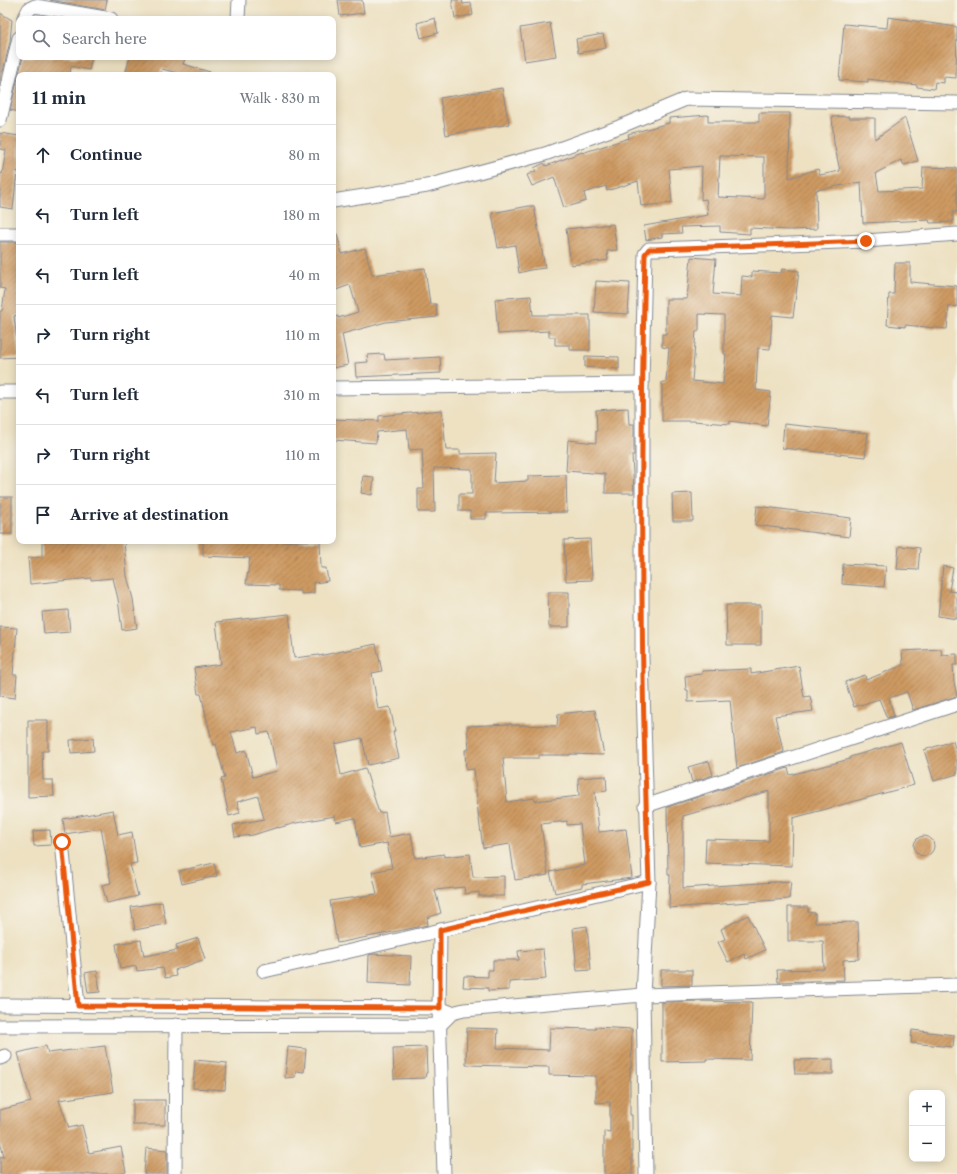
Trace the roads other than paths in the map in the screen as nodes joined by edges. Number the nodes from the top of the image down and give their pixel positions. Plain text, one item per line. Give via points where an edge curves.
1 (239, 0) edge
2 (26, 16) edge
3 (93, 16) edge
4 (238, 16) edge
5 (16, 51) edge
6 (957, 103) edge
7 (0, 120) edge
8 (336, 201) edge
9 (0, 234) edge
10 (16, 234) edge
11 (957, 234) edge
12 (642, 384) junction
13 (336, 388) edge
14 (0, 392) edge
15 (16, 392) edge
16 (957, 704) edge
17 (646, 806) junction
18 (62, 842) dead end
19 (649, 882) junction
20 (440, 930) junction
21 (264, 971) dead end
22 (957, 985) edge
23 (643, 995) junction
24 (0, 1005) edge
25 (78, 1006) junction
26 (440, 1008) junction
27 (452, 1013) junction
28 (176, 1025) junction
29 (440, 1025) junction
30 (0, 1026) edge
31 (175, 1174) edge
32 (444, 1174) edge
33 (646, 1174) edge

1 - 4 street
2 - 3 street via 29,9 35,6
5 - 7 street
6 - 8 street via 686,99 545,154 427,186
9 - 10 street
11 - 12 street via 866,241 649,249 645,254
12 - 13 street
12 - 17 street via 642,658
14 - 15 street
16 - 17 street
17 - 19 street
18 - 25 street
19 - 20 street
19 - 23 street
20 - 21 street
20 - 26 street
22 - 23 street
23 - 27 street
23 - 33 street
24 - 25 street
25 - 26 street
26 - 27 street
26 - 29 street
27 - 29 street
28 - 29 street
28 - 30 street
28 - 31 street
29 - 32 street

